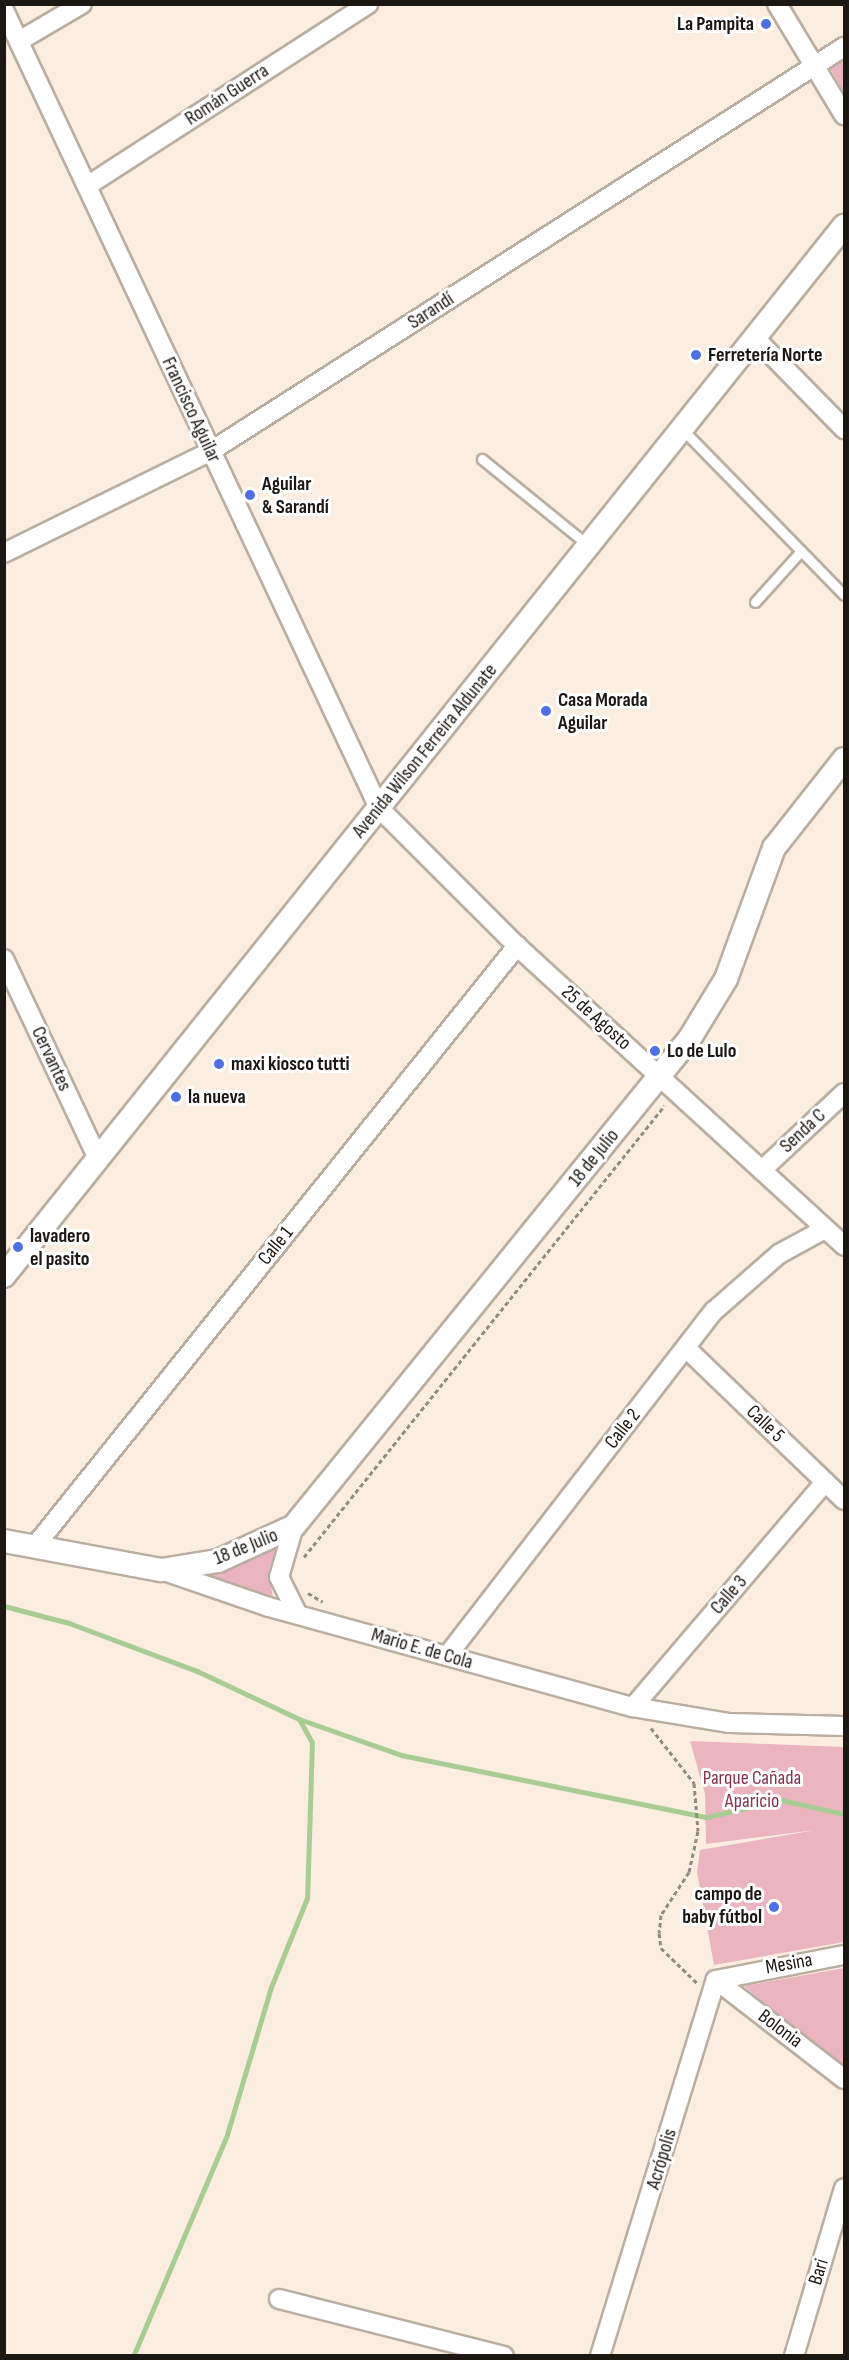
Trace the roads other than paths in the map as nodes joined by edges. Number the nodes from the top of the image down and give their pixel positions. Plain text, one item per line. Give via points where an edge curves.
1 (82, 4) edge
2 (777, 4) edge
3 (359, 7) edge
4 (5, 12) edge
5 (19, 41) junction
6 (844, 47) edge
7 (813, 66) junction
8 (844, 115) edge
9 (87, 186) junction
10 (844, 226) edge
11 (754, 337) junction
12 (844, 429) edge
13 (684, 431) junction
14 (211, 451) junction
15 (482, 459) dead end
16 (589, 546) junction
17 (800, 552) junction
18 (4, 553) edge
19 (844, 595) edge
20 (754, 602) dead end
21 (844, 759) edge
22 (379, 808) junction
23 (517, 946) junction
24 (4, 959) edge
25 (660, 1075) junction
26 (844, 1093) edge
27 (98, 1160) junction
28 (762, 1170) junction
29 (825, 1229) junction
30 (844, 1246) edge
31 (4, 1276) edge
32 (686, 1348) junction
33 (825, 1482) junction
34 (844, 1500) edge
35 (294, 1526) junction
36 (4, 1541) edge
37 (35, 1546) junction
38 (161, 1570) junction
39 (297, 1613) junction
40 (447, 1656) junction
41 (633, 1707) junction
42 (844, 1726) edge
43 (844, 1955) edge
44 (714, 1988) junction
45 (844, 2079) edge
46 (844, 2188) edge
47 (279, 2299) dead end
48 (457, 2343) junction
49 (443, 2355) edge
50 (504, 2355) edge
51 (600, 2355) edge
52 (794, 2355) edge

1 - 5 street
2 - 7 street
3 - 9 street, Román Guerra
4 - 5 street, Francisco Aguilar
5 - 9 street, Francisco Aguilar
6 - 7 street, Sarandí
7 - 8 street
7 - 14 street, Sarandí
9 - 14 street, Francisco Aguilar
10 - 11 street, Avenida Wilson Ferreira Aldunate
11 - 12 street
11 - 13 street, Avenida Wilson Ferreira Aldunate
13 - 16 street, Avenida Wilson Ferreira Aldunate
13 - 17 lane
14 - 18 street, Sarandí
14 - 22 street, Francisco Aguilar
15 - 16 lane
16 - 22 street, Avenida Wilson Ferreira Aldunate
17 - 19 lane
17 - 20 lane
21 - 25 street, 18 de Julio via 774,848 726,979
22 - 23 street, 25 de Agosto
22 - 27 street, Avenida Wilson Ferreira Aldunate
23 - 25 street, 25 de Agosto
23 - 37 street, Calle 1
24 - 27 street, Cervantes
25 - 28 street, 25 de Agosto
25 - 35 street, 18 de Julio
26 - 28 street, Senda C
27 - 31 street, Avenida Wilson Ferreira Aldunate
28 - 29 street, 25 de Agosto
29 - 30 street, 25 de Agosto
29 - 32 street, Calle 2 via 779,1254 737,1287
32 - 33 street, Calle 5
32 - 40 street, Calle 2
33 - 34 street, Calle 5
33 - 41 street, Calle 3
35 - 38 street, 18 de Julio via 218,1561
35 - 39 street, 18 de Julio via 279,1577
36 - 37 street, Mario E. de Cola
37 - 38 street, Mario E. de Cola
38 - 39 street, Mario E. de Cola
39 - 40 street, Mario E. de Cola
40 - 41 street, Mario E. de Cola
41 - 42 street, Mario E. de Cola via 730,1723
43 - 44 street, Mesina via 733,1974
44 - 45 street, Bolonia
44 - 51 street, Acrópolis
46 - 52 street, Bari
47 - 48 street
48 - 49 street
48 - 50 street

